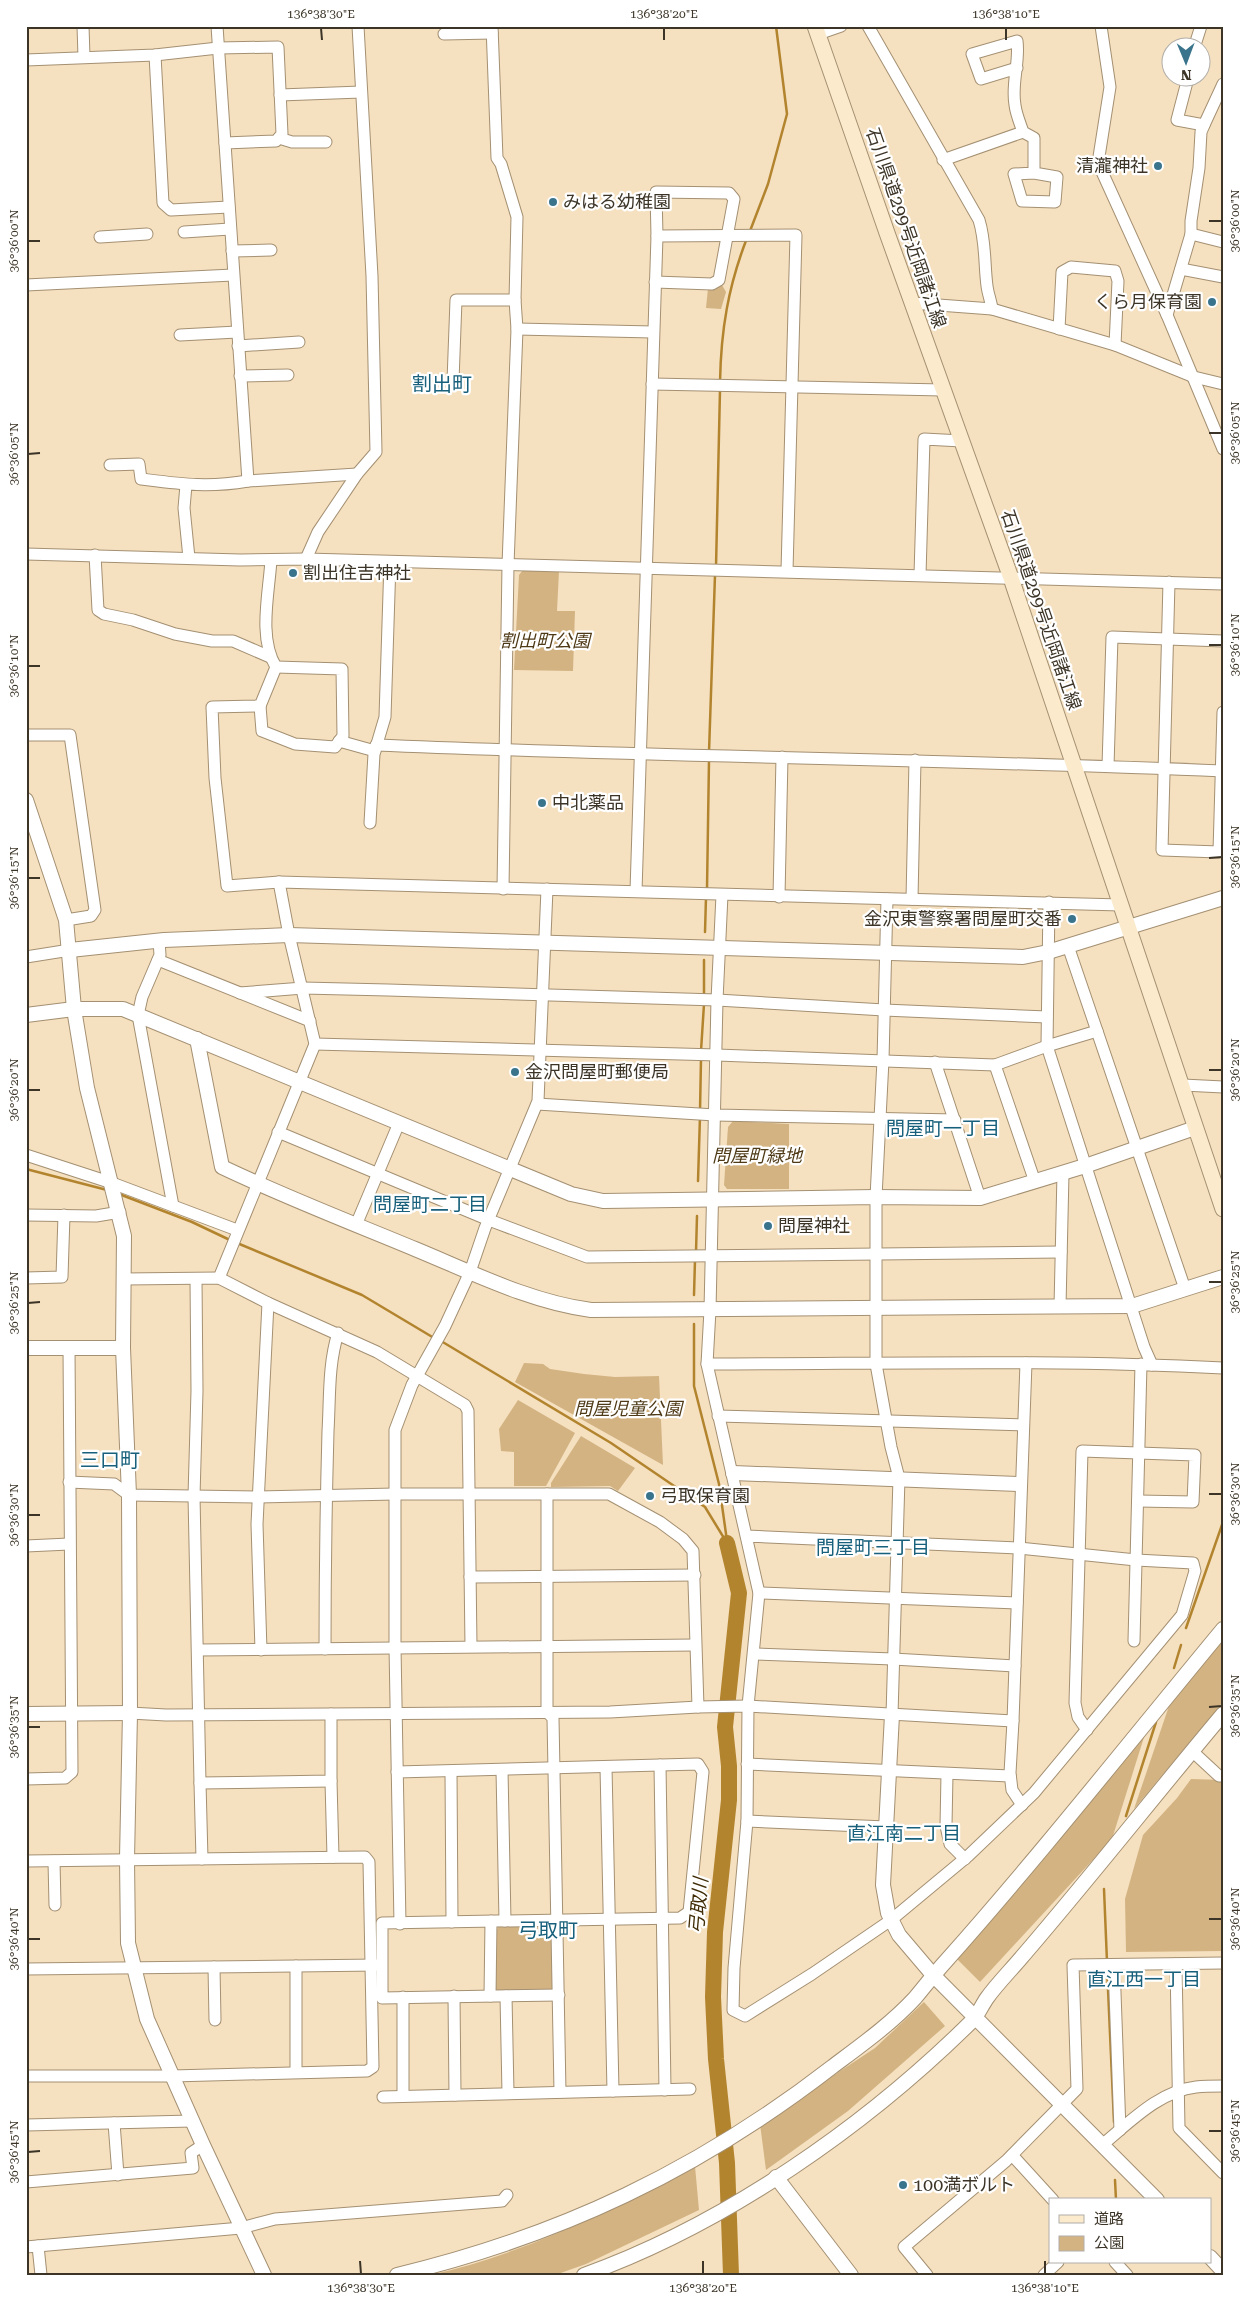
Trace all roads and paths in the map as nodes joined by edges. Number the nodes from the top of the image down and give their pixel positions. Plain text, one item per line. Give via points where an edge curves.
1 (83, 26) edge
2 (217, 26) edge
3 (358, 26) edge
4 (841, 26) edge
5 (868, 26) edge
6 (1101, 26) edge
7 (1201, 26) edge
8 (492, 30) edge
9 (817, 30) edge
10 (444, 34) dead end
11 (1197, 38) edge
12 (218, 48) junction
13 (155, 55) junction
14 (84, 57) junction
15 (26, 60) edge
16 (1017, 68) dead end
17 (1223, 84) edge
18 (1185, 88) edge
19 (361, 92) junction
20 (284, 95) junction
21 (1204, 125) junction
22 (1023, 132) junction
23 (279, 138) junction
24 (326, 142) dead end
25 (225, 144) junction
26 (943, 160) junction
27 (1034, 173) dead end
28 (229, 207) junction
29 (230, 229) junction
30 (184, 232) dead end
31 (147, 234) dead end
32 (1191, 234) junction
33 (656, 236) junction
34 (100, 237) dead end
35 (728, 237) junction
36 (1223, 242) edge
37 (270, 250) dead end
38 (232, 251) junction
39 (1181, 269) junction
40 (233, 275) junction
41 (1223, 277) edge
42 (655, 282) junction
43 (26, 285) edge
44 (515, 300) junction
45 (912, 303) junction
46 (992, 309) junction
47 (1167, 315) junction
48 (517, 329) junction
49 (1059, 329) junction
50 (237, 332) junction
51 (653, 332) junction
52 (180, 335) dead end
53 (300, 342) dead end
54 (1115, 345) junction
55 (238, 346) junction
56 (288, 375) dead end
57 (240, 376) junction
58 (1194, 377) junction
59 (453, 381) dead end
60 (652, 384) junction
61 (1223, 384) edge
62 (793, 387) junction
63 (943, 390) junction
64 (962, 440) junction
65 (1223, 449) edge
66 (110, 466) dead end
67 (357, 474) junction
68 (248, 481) junction
69 (186, 485) junction
70 (26, 554) edge
71 (95, 555) junction
72 (189, 558) junction
73 (306, 559) junction
74 (271, 560) junction
75 (390, 562) junction
76 (508, 565) junction
77 (647, 568) junction
78 (787, 571) junction
79 (920, 575) junction
80 (1012, 578) junction
81 (1169, 582) junction
82 (1223, 584) edge
83 (1168, 638) junction
84 (1223, 641) edge
85 (273, 662) junction
86 (260, 706) junction
87 (1223, 712) edge
88 (26, 735) edge
89 (339, 741) junction
90 (375, 748) junction
91 (507, 750) junction
92 (641, 753) junction
93 (782, 756) junction
94 (915, 760) junction
95 (1075, 765) junction
96 (1108, 766) junction
97 (1164, 768) junction
98 (1222, 771) edge
99 (26, 800) edge
100 (370, 823) dead end
101 (279, 882) junction
102 (503, 888) junction
103 (547, 889) junction
104 (636, 891) junction
105 (722, 895) junction
106 (780, 896) junction
107 (1223, 898) edge
108 (887, 899) junction
109 (912, 899) junction
110 (1049, 902) junction
111 (1121, 905) junction
112 (66, 920) junction
113 (1128, 927) junction
114 (289, 935) junction
115 (160, 941) junction
116 (544, 942) junction
117 (1068, 946) junction
118 (720, 949) junction
119 (70, 950) junction
120 (885, 952) junction
121 (1048, 952) junction
122 (26, 958) edge
123 (158, 960) junction
124 (303, 988) junction
125 (240, 993) junction
126 (543, 995) junction
127 (713, 1000) junction
128 (74, 1009) junction
129 (884, 1010) junction
130 (26, 1015) edge
131 (138, 1016) junction
132 (1047, 1017) junction
133 (310, 1021) junction
134 (1097, 1030) junction
135 (197, 1039) junction
136 (315, 1044) junction
137 (1047, 1046) junction
138 (541, 1051) junction
139 (707, 1054) junction
140 (883, 1060) junction
141 (935, 1062) junction
142 (995, 1066) junction
143 (299, 1082) junction
144 (1183, 1085) junction
145 (1223, 1087) edge
146 (537, 1104) junction
147 (710, 1114) junction
148 (880, 1119) junction
149 (955, 1120) junction
150 (399, 1123) junction
151 (1195, 1128) junction
152 (278, 1132) junction
153 (1137, 1148) junction
154 (26, 1155) edge
155 (1085, 1166) junction
156 (511, 1169) junction
157 (378, 1173) junction
158 (1063, 1173) junction
159 (1035, 1182) junction
160 (256, 1184) junction
161 (116, 1196) junction
162 (876, 1197) junction
163 (980, 1198) junction
164 (712, 1199) junction
165 (174, 1206) junction
166 (1223, 1209) edge
167 (26, 1215) edge
168 (64, 1215) junction
169 (489, 1220) junction
170 (356, 1225) junction
171 (236, 1233) junction
172 (1061, 1252) junction
173 (876, 1254) junction
174 (711, 1256) junction
175 (470, 1272) junction
176 (1223, 1277) edge
177 (26, 1278) edge
178 (220, 1278) junction
179 (196, 1279) junction
180 (124, 1280) junction
181 (1185, 1289) junction
182 (268, 1303) junction
183 (1060, 1306) junction
184 (1132, 1306) junction
185 (876, 1309) junction
186 (710, 1310) junction
187 (338, 1333) junction
188 (26, 1348) edge
189 (69, 1348) junction
190 (123, 1348) junction
191 (1026, 1363) junction
192 (707, 1364) junction
193 (876, 1364) junction
194 (1147, 1364) junction
195 (1223, 1368) edge
196 (417, 1376) junction
197 (718, 1416) junction
198 (886, 1420) junction
199 (1023, 1425) junction
200 (1139, 1453) junction
201 (733, 1473) junction
202 (899, 1478) junction
203 (69, 1482) junction
204 (1020, 1484) junction
205 (395, 1494) junction
206 (467, 1494) junction
207 (547, 1494) junction
208 (129, 1495) junction
209 (325, 1495) junction
210 (194, 1496) junction
211 (258, 1497) junction
212 (1138, 1501) junction
213 (747, 1536) junction
214 (896, 1541) junction
215 (69, 1544) junction
216 (26, 1546) edge
217 (1019, 1548) junction
218 (1080, 1555) junction
219 (1136, 1560) junction
220 (695, 1575) junction
221 (470, 1576) junction
222 (547, 1576) junction
223 (759, 1593) junction
224 (894, 1597) junction
225 (1017, 1603) junction
226 (1223, 1629) edge
227 (1134, 1641) dead end
228 (546, 1645) junction
229 (695, 1645) junction
230 (472, 1646) junction
231 (396, 1647) junction
232 (325, 1649) junction
233 (198, 1650) junction
234 (261, 1650) junction
235 (754, 1654) junction
236 (893, 1659) junction
237 (1015, 1666) junction
238 (702, 1706) junction
239 (744, 1706) junction
240 (547, 1712) junction
241 (130, 1713) junction
242 (26, 1714) edge
243 (71, 1714) junction
244 (331, 1714) junction
245 (397, 1714) junction
246 (1223, 1714) edge
247 (198, 1715) junction
248 (892, 1715) junction
249 (1013, 1721) junction
250 (1087, 1730) junction
251 (1192, 1751) junction
252 (747, 1764) junction
253 (660, 1765) junction
254 (606, 1767) junction
255 (554, 1769) junction
256 (502, 1770) junction
257 (451, 1771) junction
258 (398, 1772) junction
259 (889, 1772) junction
260 (947, 1774) junction
261 (1010, 1776) junction
262 (1223, 1776) edge
263 (26, 1778) edge
264 (331, 1781) junction
265 (200, 1783) junction
266 (1022, 1805) junction
267 (747, 1821) junction
268 (886, 1827) junction
269 (333, 1858) junction
270 (965, 1858) junction
271 (127, 1859) junction
272 (202, 1859) junction
273 (26, 1861) edge
274 (54, 1861) junction
275 (55, 1906) dead end
276 (663, 1918) junction
277 (558, 1920) junction
278 (610, 1920) junction
279 (892, 1920) junction
280 (490, 1921) junction
281 (505, 1921) junction
282 (452, 1922) junction
283 (400, 1924) junction
284 (1223, 1963) edge
285 (1176, 1964) junction
286 (377, 1965) junction
287 (1114, 1965) junction
288 (296, 1966) junction
289 (214, 1967) junction
290 (135, 1968) junction
291 (26, 1969) edge
292 (933, 1975) junction
293 (559, 1995) junction
294 (454, 1996) junction
295 (490, 1996) junction
296 (506, 1996) junction
297 (402, 1998) junction
298 (975, 2018) junction
299 (215, 2020) dead end
300 (296, 2072) junction
301 (26, 2076) edge
302 (172, 2076) junction
303 (1223, 2086) edge
304 (690, 2089) dead end
305 (665, 2090) junction
306 (613, 2091) junction
307 (1179, 2091) junction
308 (560, 2092) junction
309 (508, 2093) junction
310 (455, 2095) junction
311 (383, 2096) dead end
312 (403, 2096) junction
313 (1061, 2104) junction
314 (192, 2121) junction
315 (114, 2123) junction
316 (26, 2125) edge
317 (1120, 2130) junction
318 (203, 2145) junction
319 (1102, 2145) junction
320 (1012, 2155) junction
321 (1223, 2173) edge
322 (118, 2175) junction
323 (776, 2177) junction
324 (26, 2182) edge
325 (507, 2195) dead end
326 (1051, 2198) edge
327 (1154, 2198) edge
328 (241, 2228) junction
329 (32, 2246) edge
330 (1212, 2259) edge
331 (1056, 2264) edge
332 (1120, 2268) edge
333 (1223, 2271) edge
334 (41, 2275) edge
335 (264, 2275) edge
336 (397, 2275) edge
337 (584, 2275) edge
338 (851, 2275) edge
339 (927, 2275) edge
340 (1044, 2275) edge
341 (1112, 2275) edge

1 - 14 street
2 - 12 street
3 - 19 street
4 - 9 street
5 - 26 street
6 - 47 street via 1110,87 1098,163
7 - 11 street
8 - 10 street
8 - 44 street via 497,158 517,217
9 - 45 main road, 石川県道299号近岡諸江線
12 - 13 street
12 - 20 street via 282,47
12 - 25 street
13 - 14 street
13 - 28 street via 164,203 171,210
14 - 15 street
16 - 22 street via 1014,104
17 - 21 street
18 - 21 street via 1177,120
19 - 20 street
19 - 67 street via 372,276 376,452
20 - 23 street via 282,134
21 - 32 street
22 - 26 street
22 - 27 street via 1034,138
23 - 24 street via 292,142
23 - 25 street via 276,141
25 - 28 street
26 - 46 street via 979,220 985,237 987,289
28 - 29 street
29 - 30 street
29 - 38 street
31 - 34 street
32 - 36 street
32 - 39 street
33 - 35 street
33 - 35 street via 656,192 729,193 734,199
33 - 42 street
35 - 42 street via 719,280 712,284
35 - 62 street via 796,234
37 - 38 street
38 - 40 street
39 - 41 street
39 - 47 street
40 - 43 street
40 - 50 street
42 - 51 street
44 - 48 street
44 - 59 street via 456,300
45 - 46 street
45 - 63 main road, 石川県道299号近岡諸江線
46 - 49 street
47 - 58 street
48 - 51 street
48 - 76 street
49 - 54 street
49 - 54 street via 1062,272 1071,267 1115,271 1118,281
50 - 52 street
50 - 55 street
51 - 60 street
53 - 55 street
54 - 58 street
55 - 57 street
56 - 57 street
57 - 68 street
58 - 61 street
58 - 65 street
60 - 62 street
60 - 77 street
62 - 63 street
62 - 78 street
63 - 64 main road, 石川県道299号近岡諸江線
64 - 79 street via 924,439
64 - 80 main road, 石川県道299号近岡諸江線
66 - 69 street via 139,464 141,479
67 - 68 street
67 - 73 street via 318,532
68 - 69 street via 218,486
69 - 72 street via 184,508
70 - 71 street
71 - 72 street
71 - 85 street via 98,610 104,614 175,634 212,641 233,641
72 - 74 street
73 - 74 street
73 - 75 street
74 - 85 street via 267,622
75 - 76 street
75 - 90 street via 385,717
76 - 77 street
76 - 91 street
77 - 78 street
77 - 92 street
78 - 79 street
79 - 80 street
80 - 81 street
80 - 95 main road, 石川県道299号近岡諸江線
81 - 82 street
81 - 83 street
83 - 84 street
83 - 96 street via 1112,637
83 - 97 street
85 - 86 street
85 - 89 street via 342,669 343,736
86 - 89 street via 262,732 294,744 334,747
86 - 101 street via 212,707 215,778 227,886
87 - 98 street
88 - 112 street via 70,735 95,910 91,916
89 - 90 street
90 - 91 street
90 - 100 street
91 - 92 street
91 - 102 street
92 - 93 street
92 - 104 street
93 - 94 street
93 - 106 street
94 - 95 street
94 - 109 street
95 - 96 street
95 - 111 main road, 石川県道299号近岡諸江線
96 - 97 street
97 - 98 street
97 - 98 street via 1162,850 1219,852
99 - 112 street
101 - 102 street
101 - 114 street
102 - 103 street
103 - 104 street
103 - 116 street
104 - 105 street
105 - 106 street
105 - 118 street
106 - 108 street
107 - 113 street
108 - 109 street
108 - 120 street
109 - 110 street
110 - 111 street
110 - 121 street
111 - 113 main road, 石川県道299号近岡諸江線
112 - 119 street
113 - 117 street
113 - 144 main road, 石川県道299号近岡諸江線
114 - 115 street
114 - 116 street
114 - 124 street
115 - 119 street
115 - 123 street
116 - 118 street
116 - 126 street
117 - 121 street
117 - 134 street
118 - 120 street
118 - 127 street
119 - 122 street
119 - 128 street
120 - 121 street via 1023,957
120 - 129 street
121 - 132 street
123 - 125 street
123 - 131 street via 142,997
124 - 125 street
124 - 126 street
124 - 133 street
125 - 133 street
126 - 127 street
126 - 138 street
127 - 129 street
127 - 139 street
128 - 130 street
128 - 131 street via 123,1009
128 - 161 street via 87,1088
129 - 132 street
129 - 140 street
131 - 135 street
131 - 165 street
132 - 137 street
133 - 136 street
134 - 137 street
134 - 153 street
135 - 143 street
135 - 160 street via 222,1167
136 - 138 street
136 - 143 street
137 - 142 street
137 - 155 street
138 - 139 street
138 - 146 street
139 - 140 street
139 - 147 street
140 - 141 street
140 - 148 street
141 - 142 street
141 - 149 street
142 - 159 street
143 - 150 street
143 - 152 street
144 - 145 street
144 - 151 main road, 石川県道299号近岡諸江線
146 - 147 street
146 - 156 street
147 - 148 street
147 - 164 street
148 - 149 street
148 - 162 street
149 - 163 street
150 - 156 street
150 - 157 street
151 - 153 street
151 - 166 main road, 石川県道299号近岡諸江線
152 - 157 street
152 - 160 street
153 - 155 street
153 - 181 street
154 - 161 street
155 - 158 street
155 - 184 street
156 - 164 street via 571,1194 603,1201
156 - 169 street
157 - 169 street
157 - 170 street
158 - 159 street
158 - 172 street
159 - 163 street
160 - 170 street
160 - 171 street
161 - 165 street
161 - 168 street via 96,1216
161 - 180 street via 124,1236
162 - 163 street
162 - 164 street
162 - 173 street
164 - 174 street
165 - 171 street
167 - 168 street
168 - 177 street via 62,1277
169 - 174 street via 587,1257
169 - 175 street
170 - 175 street
171 - 178 street
172 - 173 street
172 - 183 street
173 - 174 street
173 - 185 street
174 - 186 street
175 - 186 street via 564,1306 591,1310
175 - 196 street
176 - 181 street
178 - 179 street
178 - 182 street
179 - 180 street
179 - 210 street
180 - 190 street
181 - 184 street
182 - 187 street
182 - 211 street
183 - 184 street
183 - 185 street
184 - 194 street
185 - 186 street
185 - 193 street
186 - 192 street
187 - 196 street
187 - 209 street via 330,1383
188 - 189 street
189 - 190 street
189 - 203 street
190 - 208 street
191 - 193 street
191 - 194 street
191 - 199 street
192 - 193 street
192 - 197 street
193 - 198 street
194 - 195 street
194 - 200 street
196 - 205 street via 395,1430
196 - 206 street via 465,1405 468,1411
197 - 198 street
197 - 201 street
198 - 199 street
198 - 202 street
199 - 204 street
200 - 212 street
200 - 212 street via 1195,1455 1193,1502
200 - 218 street via 1082,1452
201 - 202 street
201 - 213 street
202 - 204 street
202 - 214 street
203 - 208 street via 114,1484
203 - 215 street
204 - 217 street
205 - 206 street
205 - 209 street
205 - 231 street
206 - 207 street
206 - 221 street
207 - 220 street via 609,1494 634,1507 689,1545 693,1551
207 - 222 street
208 - 210 street
208 - 241 street
209 - 211 street
209 - 232 street
210 - 211 street
210 - 233 street
211 - 234 street
212 - 219 street
213 - 214 street
213 - 223 street
214 - 217 street
214 - 224 street
215 - 216 street
215 - 243 street
217 - 218 street
217 - 225 street
218 - 219 street
218 - 250 street via 1075,1703 1078,1717
219 - 227 street
219 - 250 street via 1193,1562 1195,1571 1182,1615
220 - 222 street
220 - 229 street
221 - 222 street
221 - 230 street
222 - 228 street
223 - 224 street
223 - 235 street
224 - 225 street
224 - 236 street
225 - 237 street
226 - 292 street via 999,1901
228 - 229 street
228 - 230 street
228 - 240 street
229 - 238 street
230 - 231 street
231 - 232 street
231 - 245 street
232 - 234 street
233 - 234 street
233 - 247 street
235 - 236 street
235 - 239 street
236 - 237 street
236 - 248 street
237 - 249 street
238 - 239 street
238 - 240 street
239 - 248 street
239 - 252 street
240 - 245 street
240 - 255 street via 552,1718
241 - 243 street
241 - 247 street
241 - 271 street
242 - 243 street
243 - 263 street via 72,1772 65,1778
244 - 245 street
244 - 247 street
244 - 264 street
245 - 258 street
246 - 251 street
247 - 265 street
248 - 249 street
248 - 259 street
249 - 261 street
250 - 266 street
251 - 262 street via 1218,1776
251 - 298 street via 987,1998
252 - 259 street
252 - 267 street
253 - 254 street
253 - 276 street
253 - 276 street via 698,1764 703,1772 689,1912 680,1918
254 - 255 street
254 - 278 street
255 - 256 street
255 - 277 street
256 - 257 street
256 - 281 street
257 - 258 street
257 - 282 street
258 - 283 street
259 - 260 street
259 - 268 street
260 - 261 street
260 - 270 street via 946,1826 950,1844
261 - 266 street via 1012,1790
264 - 265 street
264 - 269 street
265 - 272 street
266 - 270 street
267 - 268 street
267 - 279 street via 734,1968 734,2010 744,2016
268 - 279 street via 883,1885
269 - 272 street
269 - 286 street via 365,1857 370,1862
270 - 279 street
271 - 272 street
271 - 274 street
271 - 290 street via 128,1943
273 - 274 street
274 - 275 street
276 - 278 street
276 - 305 street
277 - 278 street
277 - 281 street
277 - 293 street
278 - 306 street
279 - 292 street via 899,1935
280 - 281 street
280 - 282 street
280 - 295 street
282 - 283 street
283 - 286 street via 382,1923
284 - 285 street
285 - 287 street
285 - 307 street
286 - 288 street
286 - 297 street via 382,1998
286 - 300 street via 373,2067 368,2071
287 - 313 street via 1073,1966 1077,2089
287 - 317 street
288 - 289 street
288 - 300 street
289 - 290 street
289 - 299 street
290 - 291 street
290 - 302 street via 147,2019
292 - 298 street
292 - 336 street via 913,1999 859,2046 747,2128 703,2155 645,2187 574,2219 453,2262
293 - 296 street
293 - 308 street
294 - 295 street
294 - 297 street
294 - 310 street
295 - 296 street
296 - 309 street
297 - 312 street
298 - 313 street
298 - 323 street via 856,2122
300 - 302 street
301 - 302 street
302 - 314 street
303 - 307 street
304 - 305 street
305 - 306 street
306 - 308 street
307 - 317 street via 1146,2108
307 - 321 street via 1179,2128
308 - 309 street
309 - 310 street
310 - 312 street
311 - 312 street
313 - 319 street
313 - 320 street
314 - 315 street
314 - 318 street
315 - 316 street
315 - 322 street
317 - 319 street
318 - 322 street via 191,2153 193,2168
318 - 328 street
319 - 327 street
320 - 326 street
320 - 339 street via 904,2247
322 - 324 street
323 - 337 street via 711,2218
323 - 338 street
325 - 328 street via 502,2201 275,2219
328 - 329 street
328 - 335 street
329 - 334 street
330 - 333 street
331 - 340 street
332 - 341 street

